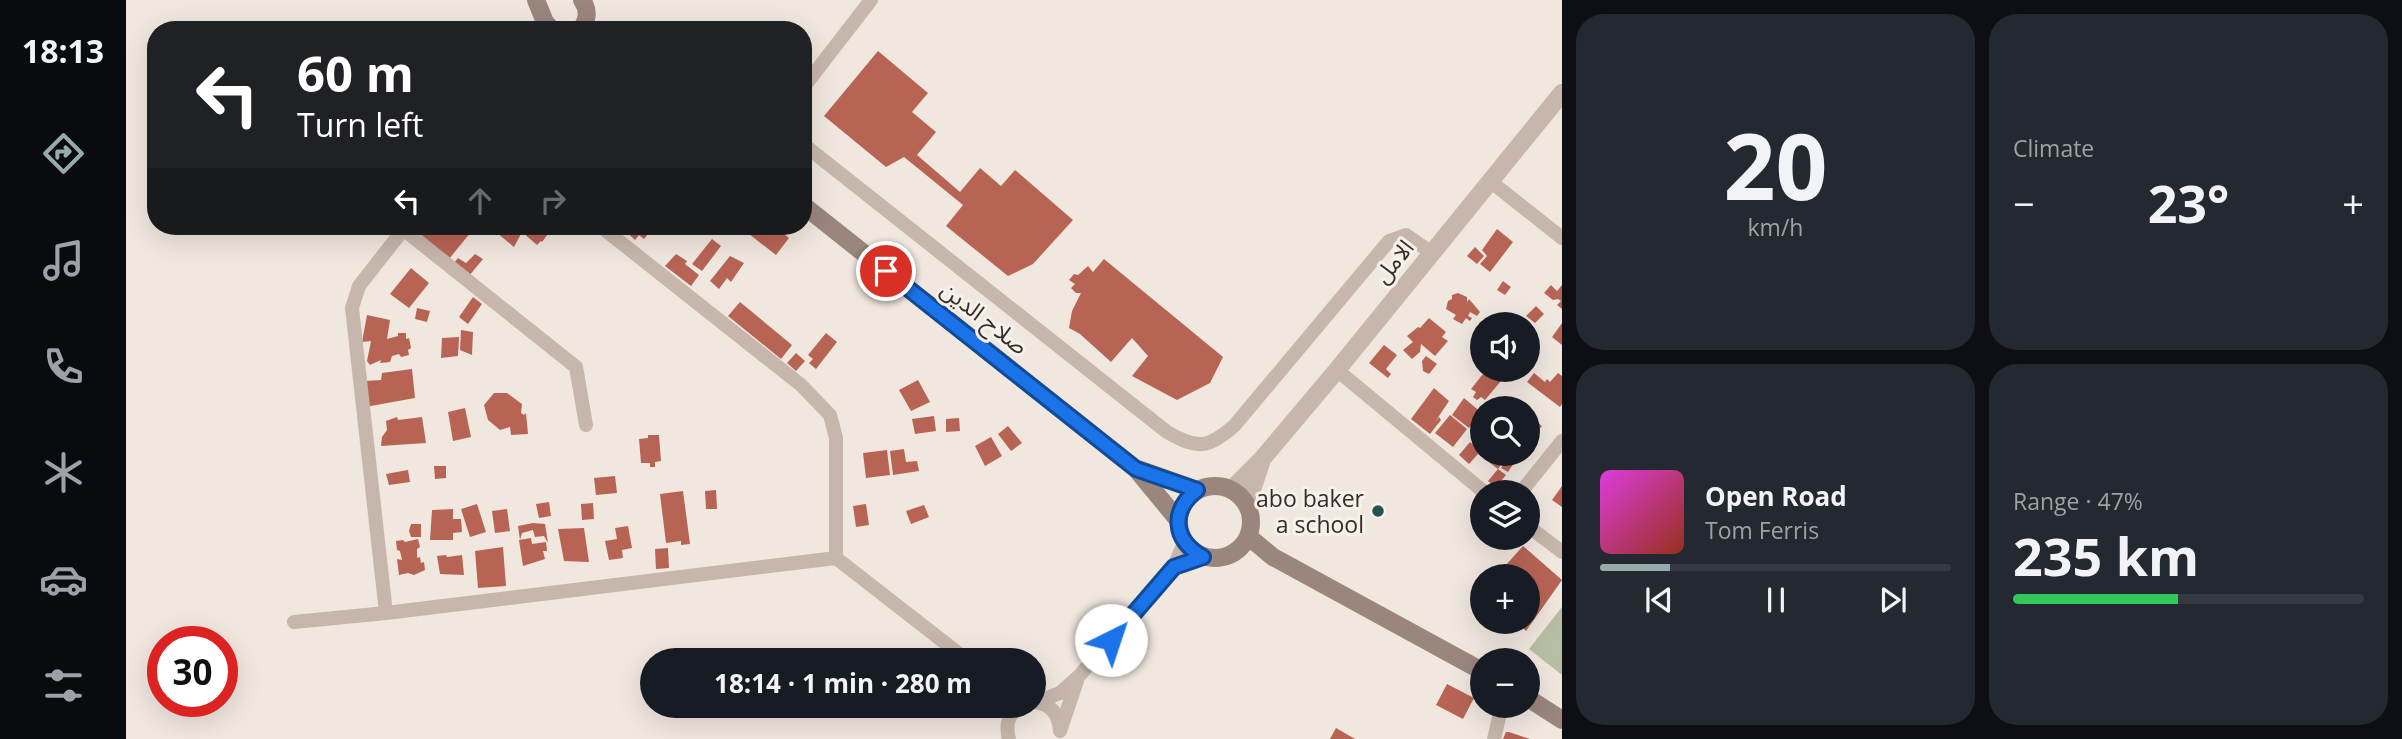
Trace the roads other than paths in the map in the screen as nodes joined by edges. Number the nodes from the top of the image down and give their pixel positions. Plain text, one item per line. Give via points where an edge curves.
1 (582, 0) edge
2 (871, 0) edge
3 (585, 21) edge
4 (812, 76) edge
5 (1562, 93) edge
6 (812, 151) edge
7 (1490, 181) junction
8 (812, 212) edge
9 (399, 235) edge
10 (414, 235) edge
11 (611, 235) edge
12 (1562, 238) edge
13 (1432, 253) junction
14 (1337, 370) junction
15 (586, 425) dead end
16 (1562, 441) edge
17 (1262, 459) junction
18 (1136, 469) junction
19 (1470, 480) edge
20 (1531, 480) edge
21 (1197, 490) junction
22 (1231, 490) junction
23 (1247, 505) junction
24 (1178, 520) junction
25 (1540, 535) edge
26 (1249, 537) junction
27 (1184, 542) junction
28 (1562, 552) edge
29 (1235, 553) junction
30 (1273, 556) junction
31 (1203, 557) junction
32 (836, 558) junction
33 (1174, 567) junction
34 (386, 613) junction
35 (294, 622) dead end
36 (952, 648) edge
37 (1470, 664) edge
38 (1079, 677) junction
39 (1046, 698) edge
40 (1046, 706) edge
41 (1540, 706) edge
42 (1008, 718) edge
43 (1499, 718) edge
44 (1562, 720) edge
45 (1059, 735) edge
46 (1009, 739) edge
47 (1494, 739) edge

1 - 3 main road
2 - 4 street
5 - 7 street, الامل
6 - 13 street via 1187,444 1214,443 1234,426 1389,241 1406,236
7 - 12 street
7 - 13 street, الامل
8 - 18 main road, صلاح الدين
9 - 34 street via 359,286 352,308
10 - 15 street via 576,367
11 - 32 street via 801,385 830,415 836,438
13 - 14 street, الامل
14 - 17 street, الامل
14 - 19 street
16 - 20 street
17 - 22 street, الامل
17 - 23 street, الامل
18 - 21 main road, صلاح الدين
18 - 24 main road, صلاح الدين
21 - 22 main road via 1220,486
21 - 24 main road via 1181,508
22 - 23 main road
23 - 26 main road
24 - 27 main road
25 - 28 street
26 - 29 main road
26 - 30 main road
27 - 31 main road
27 - 33 street
29 - 30 main road
29 - 31 main road
30 - 37 main road
31 - 33 street
32 - 34 street
32 - 36 street
33 - 38 street
34 - 35 street
38 - 39 street
38 - 45 street
40 - 45 street via 1060,723
41 - 44 main road
42 - 46 street
43 - 47 street

